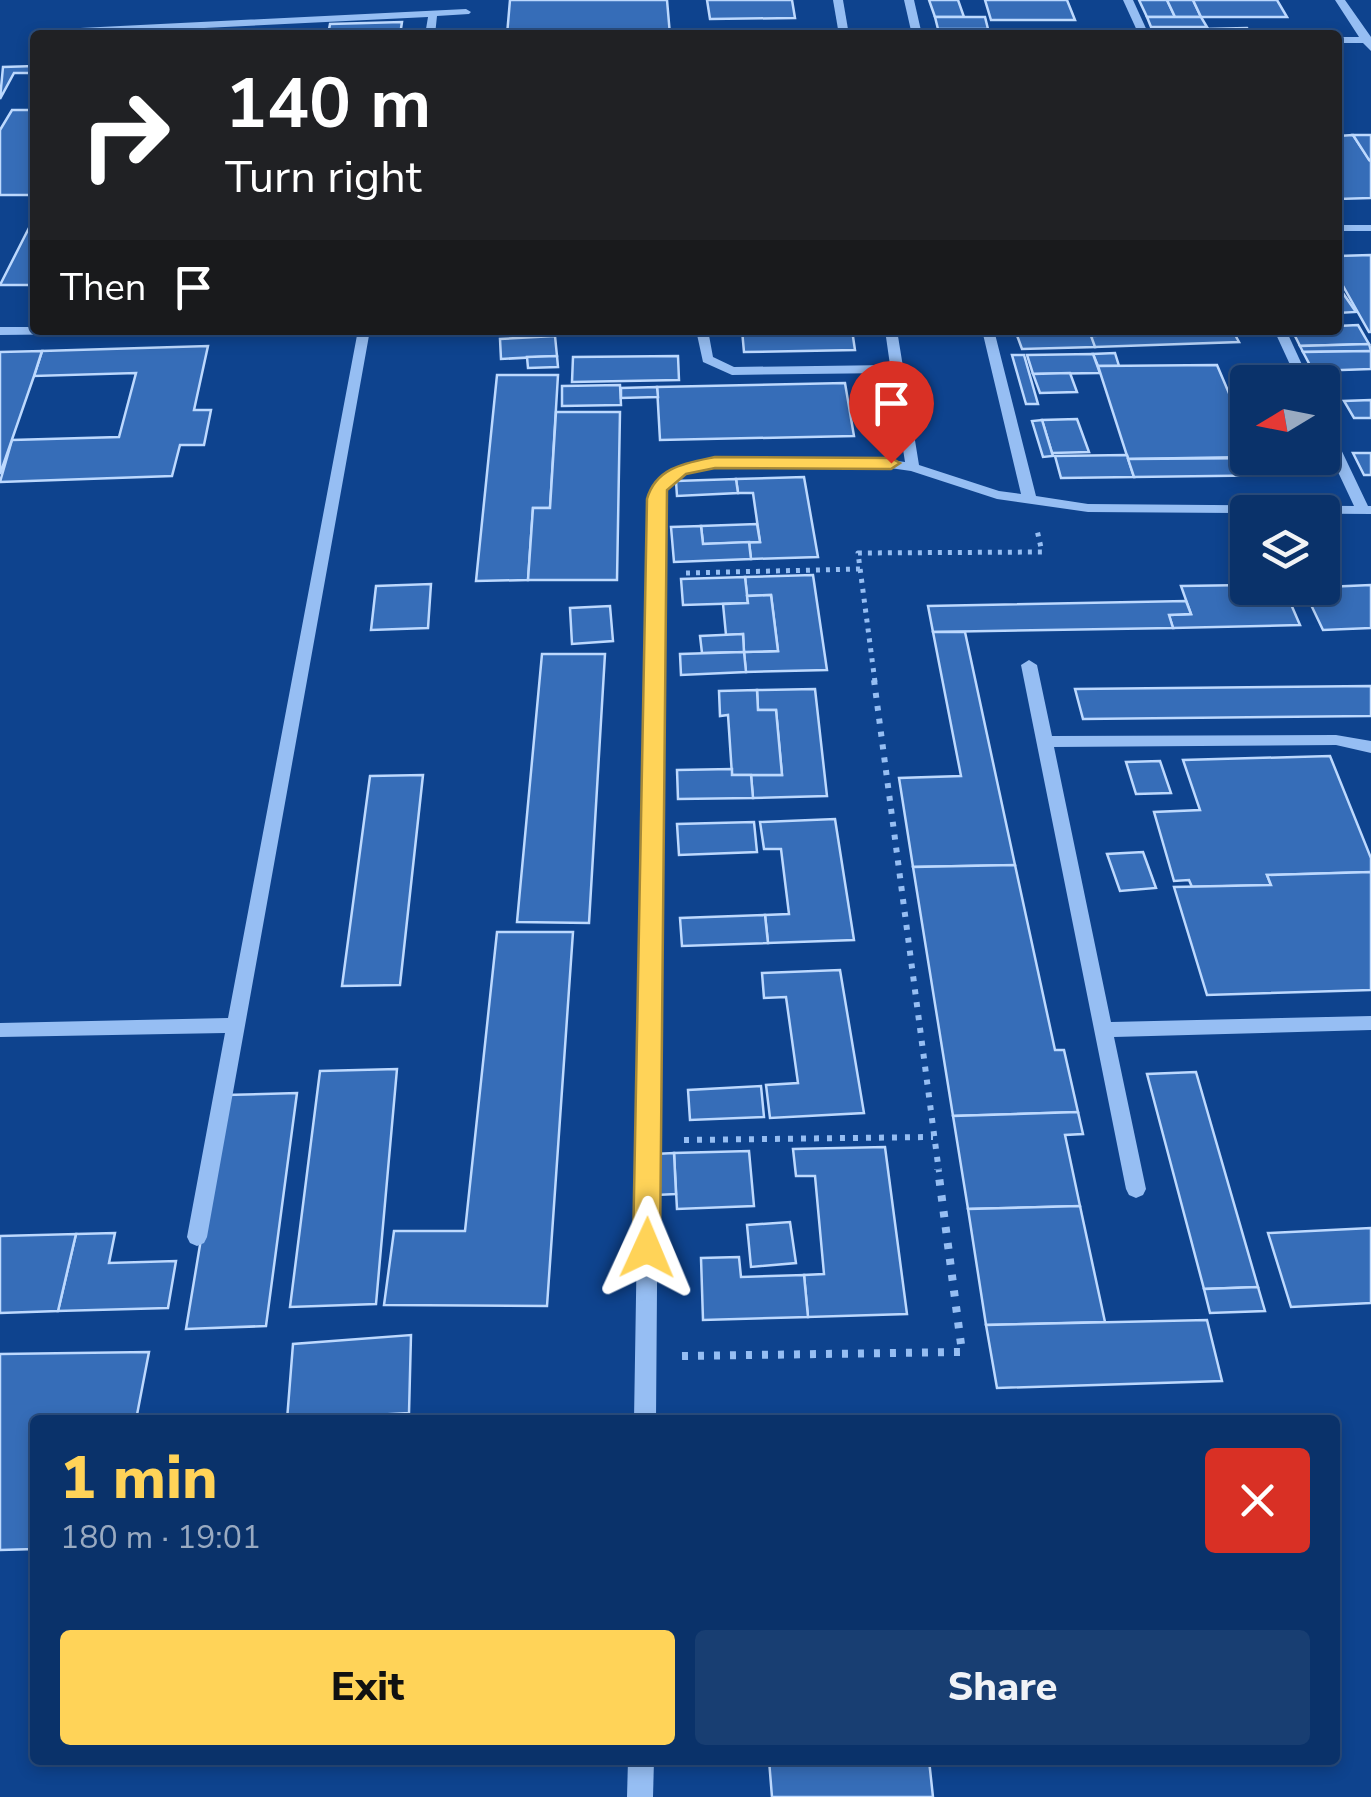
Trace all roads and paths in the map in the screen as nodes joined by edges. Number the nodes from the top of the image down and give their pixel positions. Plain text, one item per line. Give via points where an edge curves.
1 (838, 0) edge
2 (909, 0) edge
3 (1128, 0) edge
4 (1340, 0) edge
5 (466, 12) dead end
6 (433, 14) junction
7 (102, 30) edge
8 (431, 30) edge
9 (843, 30) edge
10 (917, 30) edge
11 (1142, 30) edge
12 (1342, 40) edge
13 (1369, 42) edge
14 (1342, 228) edge
15 (1371, 228) edge
16 (0, 331) edge
17 (30, 331) edge
18 (363, 335) edge
19 (703, 335) edge
20 (892, 335) edge
21 (989, 335) edge
22 (1282, 335) edge
23 (1296, 365) edge
24 (898, 369) junction
25 (1340, 458) edge
26 (913, 467) junction
27 (1030, 501) junction
28 (1367, 510) edge
29 (860, 569) junction
30 (655, 573) junction
31 (1029, 665) dead end
32 (1044, 742) junction
33 (1371, 747) edge
34 (1371, 1023) edge
35 (236, 1025) junction
36 (0, 1030) edge
37 (1104, 1030) junction
38 (933, 1137) junction
39 (648, 1140) junction
40 (1136, 1189) dead end
41 (197, 1236) dead end
42 (645, 1356) junction
43 (644, 1415) edge
44 (641, 1765) edge
45 (640, 1797) edge

1 - 9 street
2 - 10 street
3 - 11 street
4 - 13 street
5 - 6 street
6 - 7 street
6 - 8 street
12 - 13 street
14 - 15 street
16 - 17 street
18 - 35 street
19 - 24 street via 707,359 732,370
20 - 24 street
21 - 27 street
22 - 23 street
24 - 26 street
25 - 28 street
26 - 27 street via 967,488
26 - 30 street via 734,462 680,470 656,499
27 - 28 street via 1135,511
27 - 29 path via 1042,552 858,553
29 - 30 path
29 - 38 path
30 - 39 street
31 - 32 street
32 - 33 street via 1336,740
32 - 37 street
34 - 37 street
35 - 36 street
35 - 41 street
37 - 40 street
38 - 39 path
38 - 42 path via 962,1352
39 - 42 street
42 - 43 street
44 - 45 street

